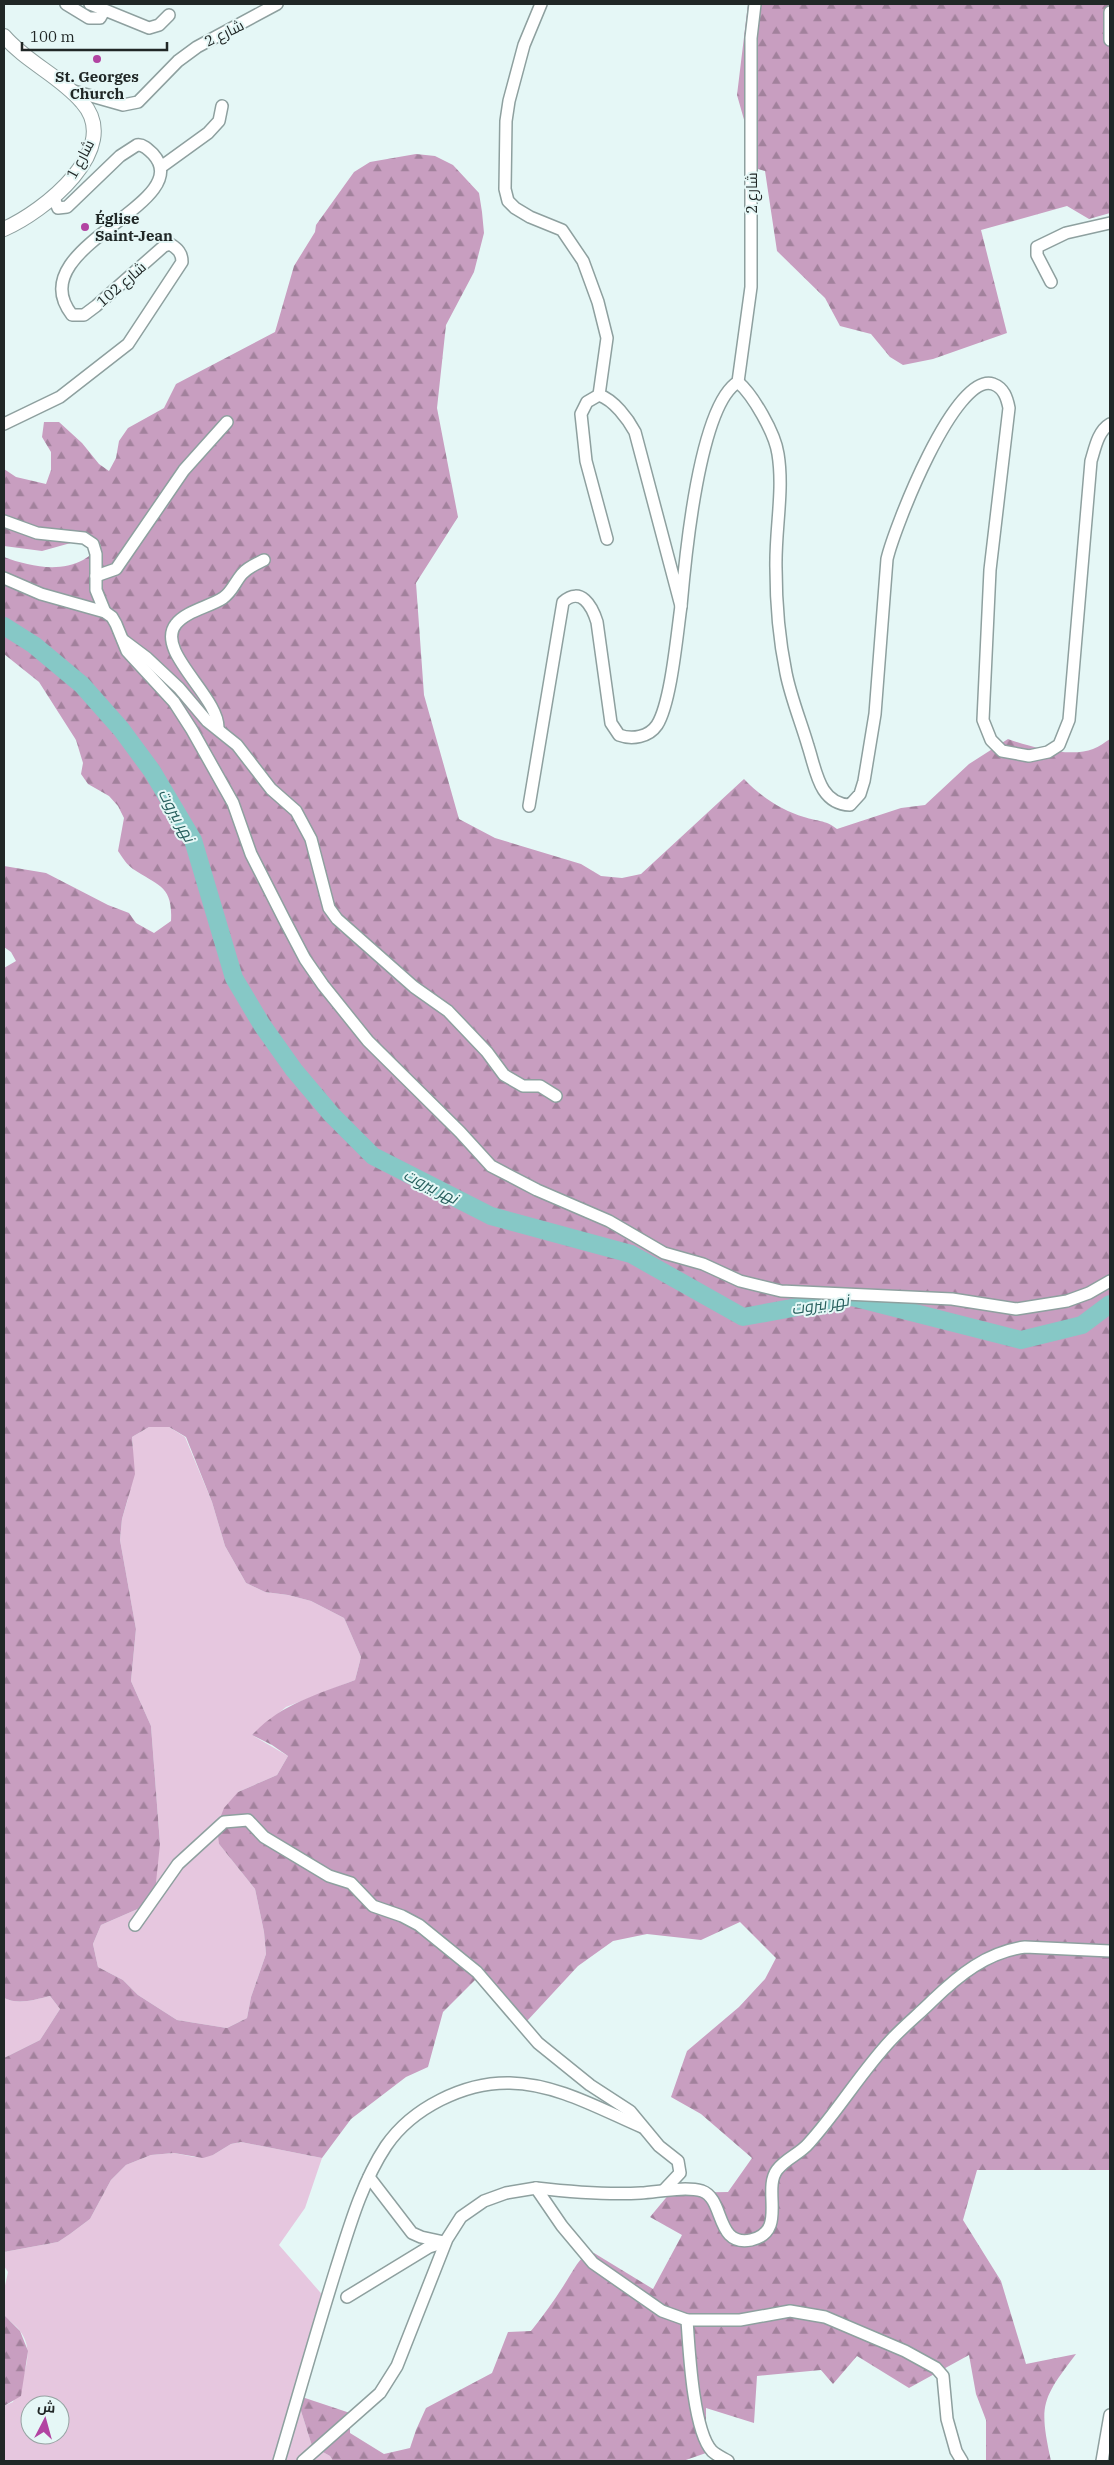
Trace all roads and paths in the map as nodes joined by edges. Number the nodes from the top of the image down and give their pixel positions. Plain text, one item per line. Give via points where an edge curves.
1 (66, 4) edge
2 (90, 4) edge
3 (277, 4) edge
4 (541, 4) edge
5 (755, 4) edge
6 (104, 11) junction
7 (1110, 12) edge
8 (169, 15) dead end
9 (4, 36) edge
10 (1110, 40) edge
11 (70, 90) junction
12 (222, 106) dead end
13 (161, 167) junction
14 (54, 198) junction
15 (1110, 223) edge
16 (4, 229) edge
17 (1051, 282) dead end
18 (738, 382) junction
19 (599, 396) junction
20 (227, 422) dead end
21 (4, 424) edge
22 (1110, 424) edge
23 (4, 521) edge
24 (607, 539) dead end
25 (264, 560) dead end
26 (96, 576) junction
27 (4, 578) edge
28 (681, 606) junction
29 (105, 612) junction
30 (122, 639) junction
31 (218, 729) junction
32 (529, 806) dead end
33 (556, 1096) dead end
34 (1110, 1281) edge
35 (135, 1925) dead end
36 (1110, 1951) edge
37 (644, 2128) junction
38 (369, 2176) junction
39 (536, 2188) junction
40 (664, 2190) junction
41 (445, 2242) junction
42 (348, 2296) dead end
43 (687, 2320) junction
44 (1110, 2415) edge
45 (279, 2461) edge
46 (303, 2461) edge
47 (728, 2461) edge
48 (962, 2461) edge
49 (1102, 2461) edge

1 - 6 street via 93,19 100,18
2 - 6 street
3 - 11 street, شارع 2 via 196,47 138,102 123,105
4 - 19 street via 524,45 509,101 505,189 508,201 515,208 562,230 583,261 607,338
5 - 18 street, شارع 2 via 751,38 751,287
6 - 8 street via 149,28 159,25
7 - 10 street
9 - 11 street, شارع 1 via 41,70
11 - 14 street, شارع 1 via 91,114 94,131 76,173
12 - 13 street via 218,121 208,133
13 - 14 street via 152,153 144,146 136,145 120,156 67,207 58,208
13 - 21 street, شارع 102 via 159,183 153,192 87,245 63,280 63,298 72,315 84,315 170,244 182,254 182,262 168,286 128,344 45,406
14 - 16 street, شارع 1 via 24,220
15 - 17 street via 1066,233 1037,247 1037,255
18 - 22 street via 748,391 778,453 776,568 786,674 816,773 824,791 839,804 850,804 860,794 864,781 876,706 891,540 932,446 964,398 983,384 990,383 1001,390 1009,408 990,570 983,720 991,740 1002,751 1039,755 1059,745 1069,720 1091,461 1096,442
18 - 28 street via 730,387 715,414 704,453
19 - 24 street via 587,402 581,414 586,461
19 - 28 street via 607,398 635,432
20 - 26 street via 184,470 116,569
23 - 26 street via 37,533 84,538 93,544
25 - 31 street via 240,576 227,595 188,615 172,629 171,644 175,653 215,710
26 - 29 street via 96,590
27 - 29 street via 41,594
28 - 32 street via 669,685 660,717 652,730 632,738 619,734 611,723 593,608 582,598 572,597 563,602
29 - 30 street via 112,616
30 - 31 street via 148,658 207,722
30 - 34 street via 126,650 174,702 192,730 233,803 251,854 305,959 322,985 368,1041 491,1166 609,1221 664,1253 703,1264 740,1281 781,1290 952,1299 1016,1309 1067,1301
31 - 33 street via 237,745 272,789 296,811 310,839 326,901 337,920 414,987 448,1011 504,1075 523,1086 540,1086
35 - 37 street via 178,1864 224,1822 248,1820 264,1837 294,1856 330,1876 351,1883 373,1906 419,1925 477,1972 538,2043 590,2086 630,2111
36 - 40 street via 1025,1947 1011,1949 971,1967 890,2040 808,2145 775,2172 771,2183 774,2208 770,2227 760,2237 750,2240 734,2238 725,2231 711,2198 702,2191
37 - 38 street via 544,2087 509,2083 474,2087 440,2100 411,2119 387,2146
37 - 40 street via 680,2164 679,2176
38 - 41 street via 412,2233
38 - 45 street via 347,2235
39 - 40 street via 585,2194
39 - 41 street via 484,2201 461,2218
39 - 43 street via 593,2263 662,2312
41 - 42 street via 429,2248
41 - 46 street via 397,2366 380,2393
43 - 47 street via 698,2418 712,2451
43 - 48 street via 740,2320 790,2311 824,2318 904,2351 936,2368 943,2376 947,2419
44 - 49 street

